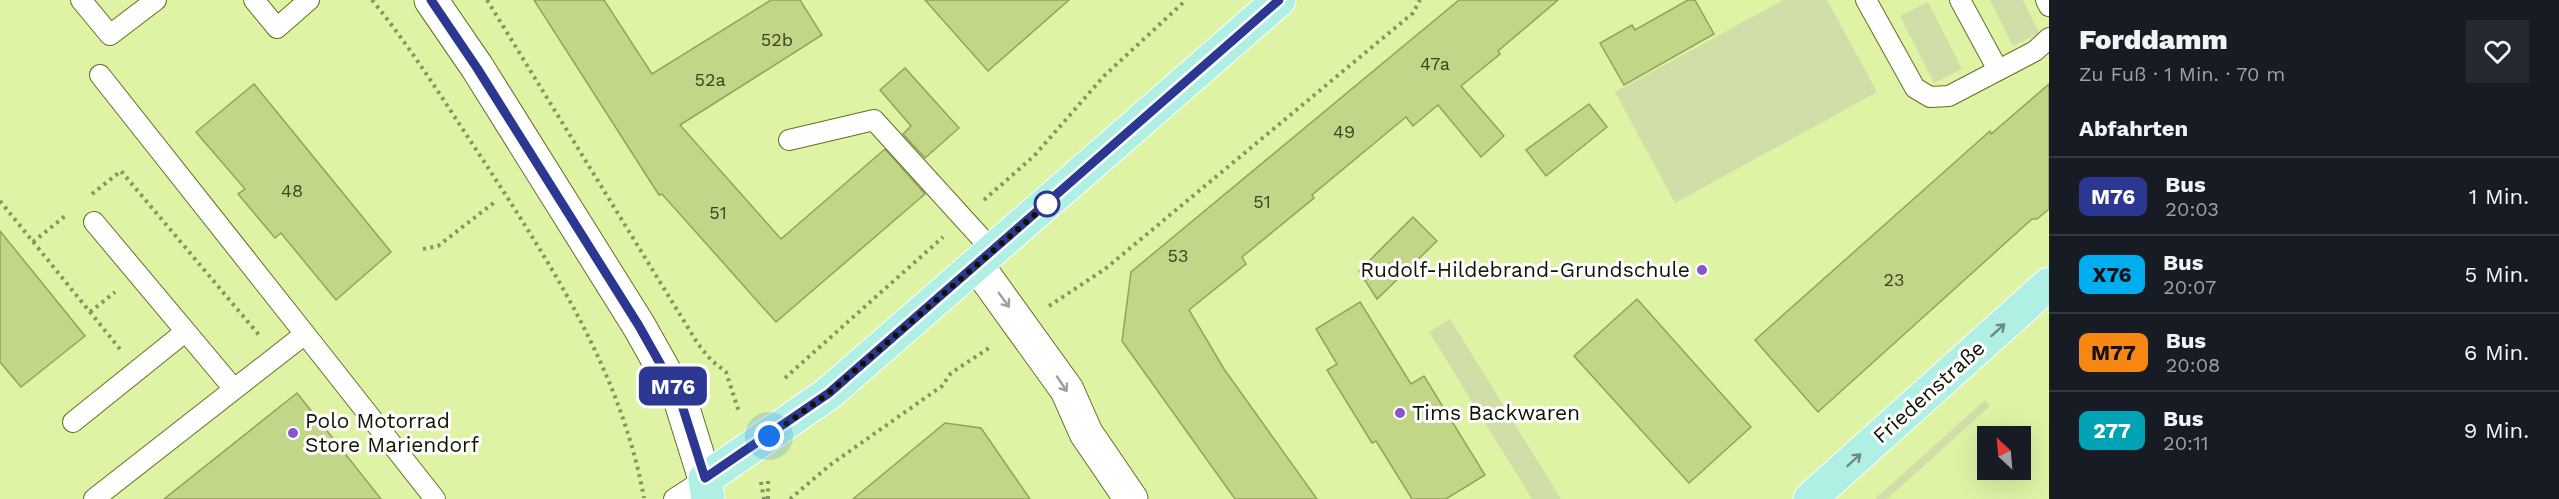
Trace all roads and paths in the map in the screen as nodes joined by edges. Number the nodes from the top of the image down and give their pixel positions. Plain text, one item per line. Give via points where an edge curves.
1 (81, 0) edge
2 (156, 0) edge
3 (254, 0) edge
4 (309, 0) edge
5 (372, 0) edge
6 (431, 0) edge
7 (487, 0) edge
8 (1186, 0) edge
9 (1279, 0) edge
10 (1420, 0) edge
11 (1960, 0) edge
12 (2046, 0) edge
13 (1872, 2) edge
14 (2049, 6) edge
15 (2049, 38) edge
16 (1998, 70) junction
17 (100, 75) dead end
18 (789, 140) dead end
19 (86, 199) dead end
20 (0, 201) edge
21 (496, 201) dead end
22 (68, 213) dead end
23 (964, 218) junction
24 (94, 222) dead end
25 (33, 242) junction
26 (423, 249) dead end
27 (985, 258) junction
28 (2049, 284) edge
29 (1048, 307) dead end
30 (185, 332) junction
31 (305, 334) junction
32 (994, 344) dead end
33 (277, 356) junction
34 (795, 368) dead end
35 (137, 370) junction
36 (726, 372) dead end
37 (234, 389) junction
38 (73, 422) dead end
39 (707, 489) edge
40 (94, 499) edge
41 (435, 499) edge
42 (644, 499) edge
43 (674, 499) edge
44 (790, 499) edge
45 (1131, 499) edge
46 (1810, 499) edge

1 - 2 lane via 110,35
3 - 4 lane via 277,28
5 - 42 path via 404,38 559,279 614,391
6 - 39 main road via 639,326 680,399
7 - 36 path via 698,344
8 - 23 path via 1104,76 1034,156
9 - 27 main road
10 - 29 path via 1413,13 1105,269
11 - 16 lane
12 - 14 lane
13 - 16 lane via 1915,88 1930,97 1949,96
15 - 16 lane via 2035,51
17 - 31 lane
18 - 23 lane via 874,120
19 - 33 path via 121,171
20 - 25 path
21 - 26 path via 438,246
22 - 25 path
23 - 27 lane
23 - 34 path
24 - 30 lane
25 - 35 path
27 - 39 main road via 829,393
27 -> 45 main road via 1067,390 1086,434
46 -> 28 main road, Friedenstraße
30 - 35 lane
30 - 37 lane
31 - 33 lane
31 - 41 lane
32 - 44 path
33 - 37 lane
35 - 38 lane
37 - 40 lane
39 - 43 lane

